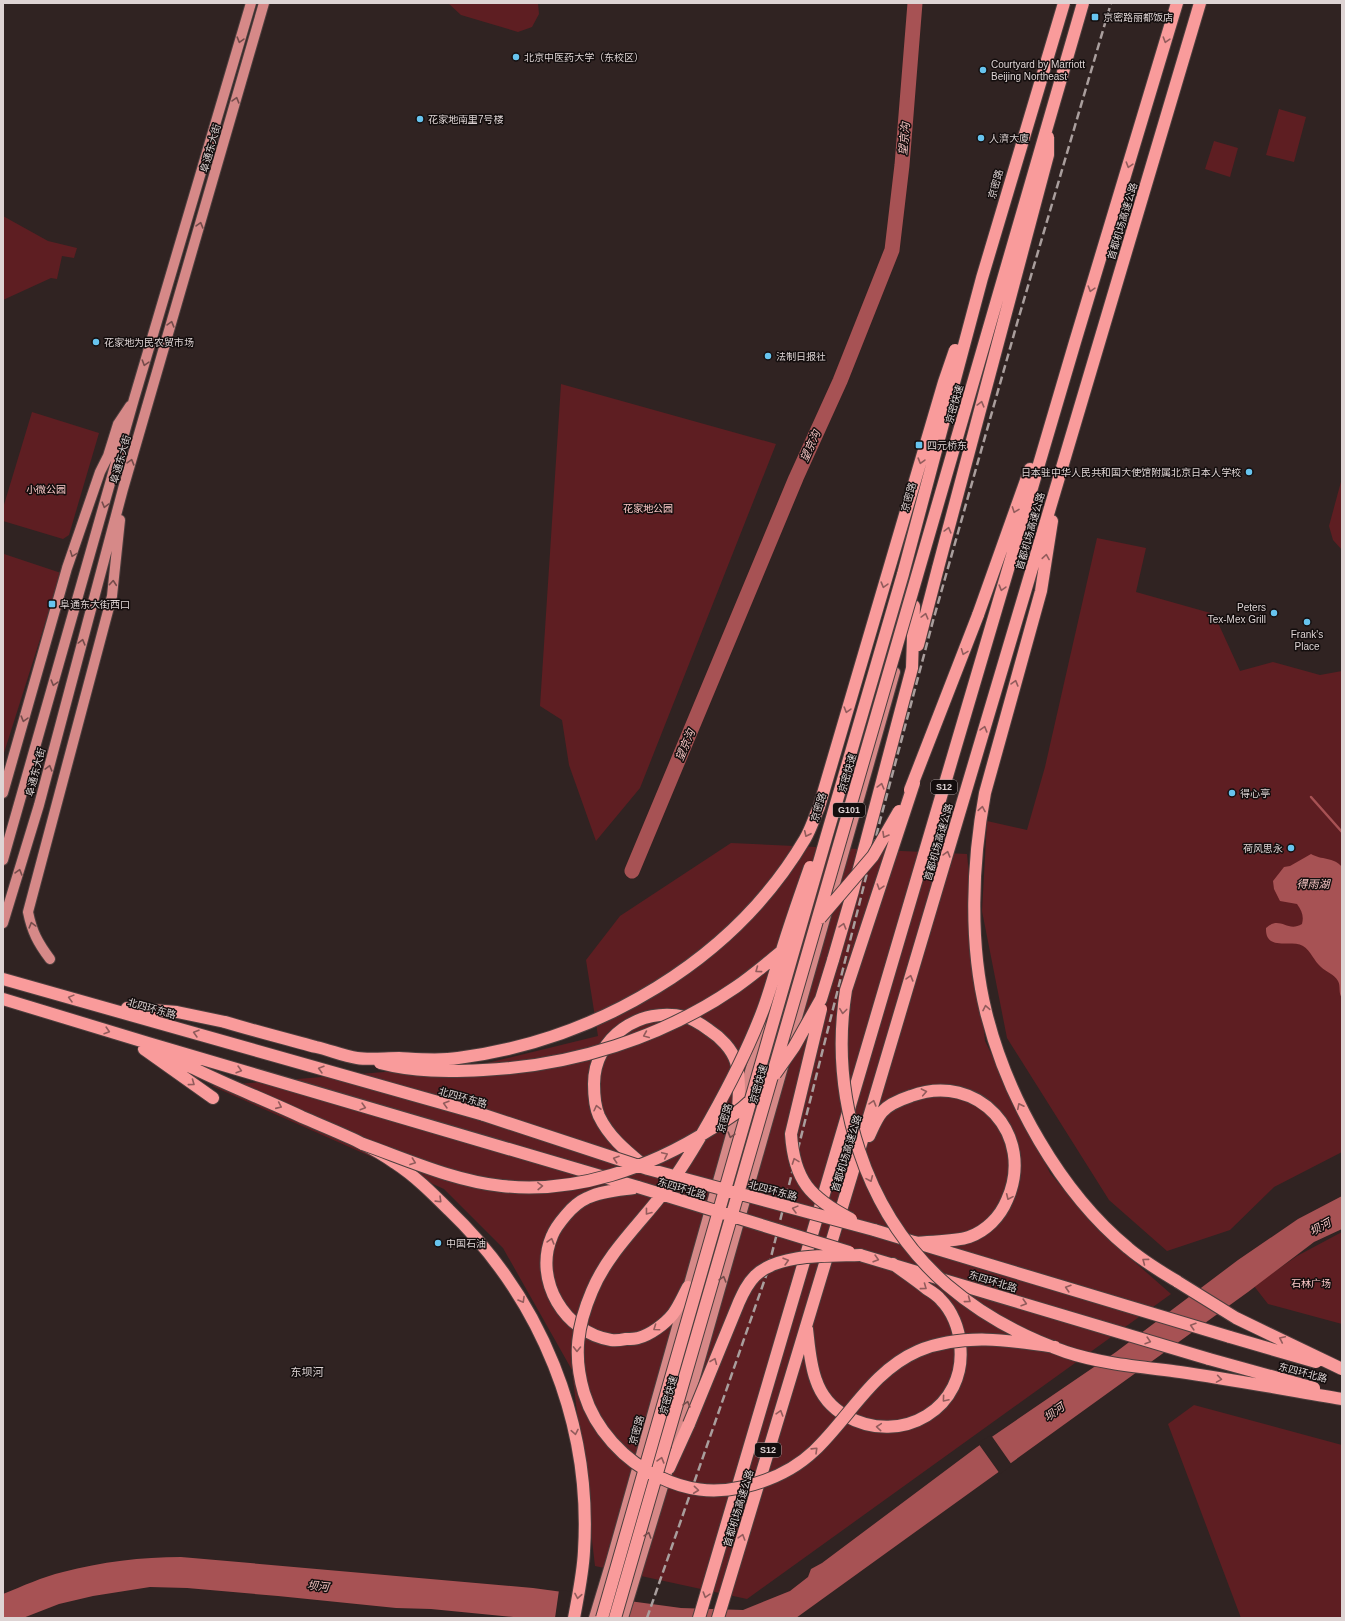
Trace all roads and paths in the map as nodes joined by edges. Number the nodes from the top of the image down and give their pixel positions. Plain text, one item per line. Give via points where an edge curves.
1 (251, 3) edge
2 (264, 3) edge
3 (1061, 3) edge
4 (1064, 3) edge
5 (1083, 3) edge
6 (1088, 3) edge
7 (1177, 3) edge
8 (1200, 3) edge
9 (1048, 123) junction
10 (982, 278) junction
11 (1075, 342) junction
12 (134, 400) junction
13 (1059, 476) junction
14 (123, 488) junction
15 (914, 606) junction
16 (912, 668) junction
17 (914, 783) junction
18 (3, 793) edge
19 (826, 838) junction
20 (3, 860) edge
21 (3, 922) edge
22 (50, 959) dead end
23 (833, 960) junction
24 (3, 980) edge
25 (3, 999) edge
26 (97, 1005) junction
27 (126, 1036) junction
28 (148, 1043) junction
29 (357, 1058) junction
30 (213, 1098) dead end
31 (738, 1110) junction
32 (363, 1144) junction
33 (858, 1154) junction
34 (648, 1169) junction
35 (638, 1187) junction
36 (874, 1230) junction
37 (915, 1243) junction
38 (860, 1255) junction
39 (893, 1264) junction
40 (688, 1287) junction
41 (806, 1326) junction
42 (1055, 1347) junction
43 (1342, 1369) edge
44 (1342, 1396) edge
45 (1342, 1399) edge
46 (669, 1468) junction
47 (574, 1618) edge
48 (594, 1618) edge
49 (602, 1618) edge
50 (615, 1618) edge
51 (623, 1618) edge
52 (698, 1618) edge
53 (718, 1618) edge

1 -> 12 main road, 阜通东大街
14 -> 2 main road, 阜通东大街
3 - 31 main road, 京密路 / G101 via 850,744
4 - 10 highway, 京密快速 / G101, bridge
5 - 9 highway, 京密快速 / G101, bridge
6 - 15 main road, G101 via 1026,205
7 -> 11 highway, 首都机场高速公路 / S12
8 - 13 highway, 首都机场高速公路 / S12
16 -> 9 highway, bridge via 1048,155
50 -> 9 highway, 京密快速 / G101, bridge
10 - 19 highway, 京密快速 / G101, bridge via 903,574
10 -> 29 highway, bridge via 944,382 819,807 806,838 783,873 746,916 679,974 647,994 557,1036 492,1053 456,1058
11 -> 17 highway, bridge via 978,615
11 -> 52 highway, 首都机场高速公路 / S12
12 -> 18 main road via 118,424 67,568
12 -> 20 main road, 阜通东大街
33 -> 13 highway, 首都机场高速公路 / S12
43 -> 13 highway, bridge via 1236,1318 1149,1264 1105,1228 1066,1182 1020,1107 996,1045 986,1012 976,942 975,888 979,826 985,793 1041,591
21 -> 14 main road, 阜通东大街 via 39,805
22 -> 14 main road via 38,943 28,912 112,596
15 - 16 highway
46 -> 15 main road, G101
23 -> 16 highway
17 -> 29 highway, bridge via 873,856 821,917 736,987 668,1025 610,1049 538,1064 497,1069 435,1071 389,1066
17 -> 42 highway, bridge via 846,990 842,1015 843,1073 852,1132 881,1202 922,1260 947,1285 990,1317
19 -> 42 highway, bridge via 812,860 762,1013 710,1120 668,1187 605,1267 592,1292 583,1314 577,1357 584,1394 591,1412 618,1449 652,1474 688,1489 734,1489 773,1478 800,1463 825,1440 882,1373 916,1352 966,1339 1024,1342
19 - 49 highway, 京密快速 / G101, bridge
32 -> 23 highway, bridge via 445,1174 502,1186 541,1186 594,1180 650,1162 731,1117 768,1084 785,1062 810,1020 821,999
36 -> 23 highway, bridge via 827,1206 808,1189 793,1154 791,1134
26 -> 24 highway, 北四环东路
25 -> 27 highway
26 - 29 highway, bridge via 176,1012 225,1022
34 -> 26 highway, 北四环东路, bridge via 484,1115
27 - 28 highway
27 -> 30 highway
28 -> 32 highway via 193,1068
28 -> 35 highway, bridge
34 -> 31 highway, bridge via 607,1130 598,1114 594,1095 596,1062 607,1044 622,1029 638,1019 655,1015 674,1016 686,1017 717,1035 736,1060 739,1078
31 -> 40 main road, 京密路 / G101
32 -> 47 highway, bridge via 420,1182 487,1250 522,1299 555,1367 573,1422 582,1483 584,1551
33 -> 37 highway via 882,1112 903,1098 923,1091 943,1090 969,1096 985,1104 1000,1118 1012,1142 1015,1159 1012,1190 1006,1204 985,1229 968,1237
33 - 41 highway, 首都机场高速公路 / S12
36 -> 34 highway, 北四环东路, bridge
35 - 38 highway, 东四环北路, bridge
40 -> 35 highway via 673,1314 656,1329 638,1338 612,1340 593,1335 576,1326 562,1311 554,1296 549,1280 548,1251 552,1236 560,1223 572,1208 587,1198
36 - 37 highway, 北四环东路, bridge
43 -> 37 highway, 东四环北路, bridge
38 -> 39 highway, 东四环北路
46 -> 38 highway, bridge via 738,1302 756,1275 771,1266 804,1256
39 -> 41 highway via 941,1300 959,1332 961,1365 956,1383 946,1399 932,1412 899,1427 882,1428 867,1426 839,1412 827,1400 816,1380
39 -> 44 highway, 东四环北路, bridge via 1209,1359
40 - 48 main road, 京密路 / G101
53 -> 41 highway, 首都机场高速公路 / S12
42 -> 45 highway, bridge via 1074,1354 1126,1365
51 -> 46 main road, G101

